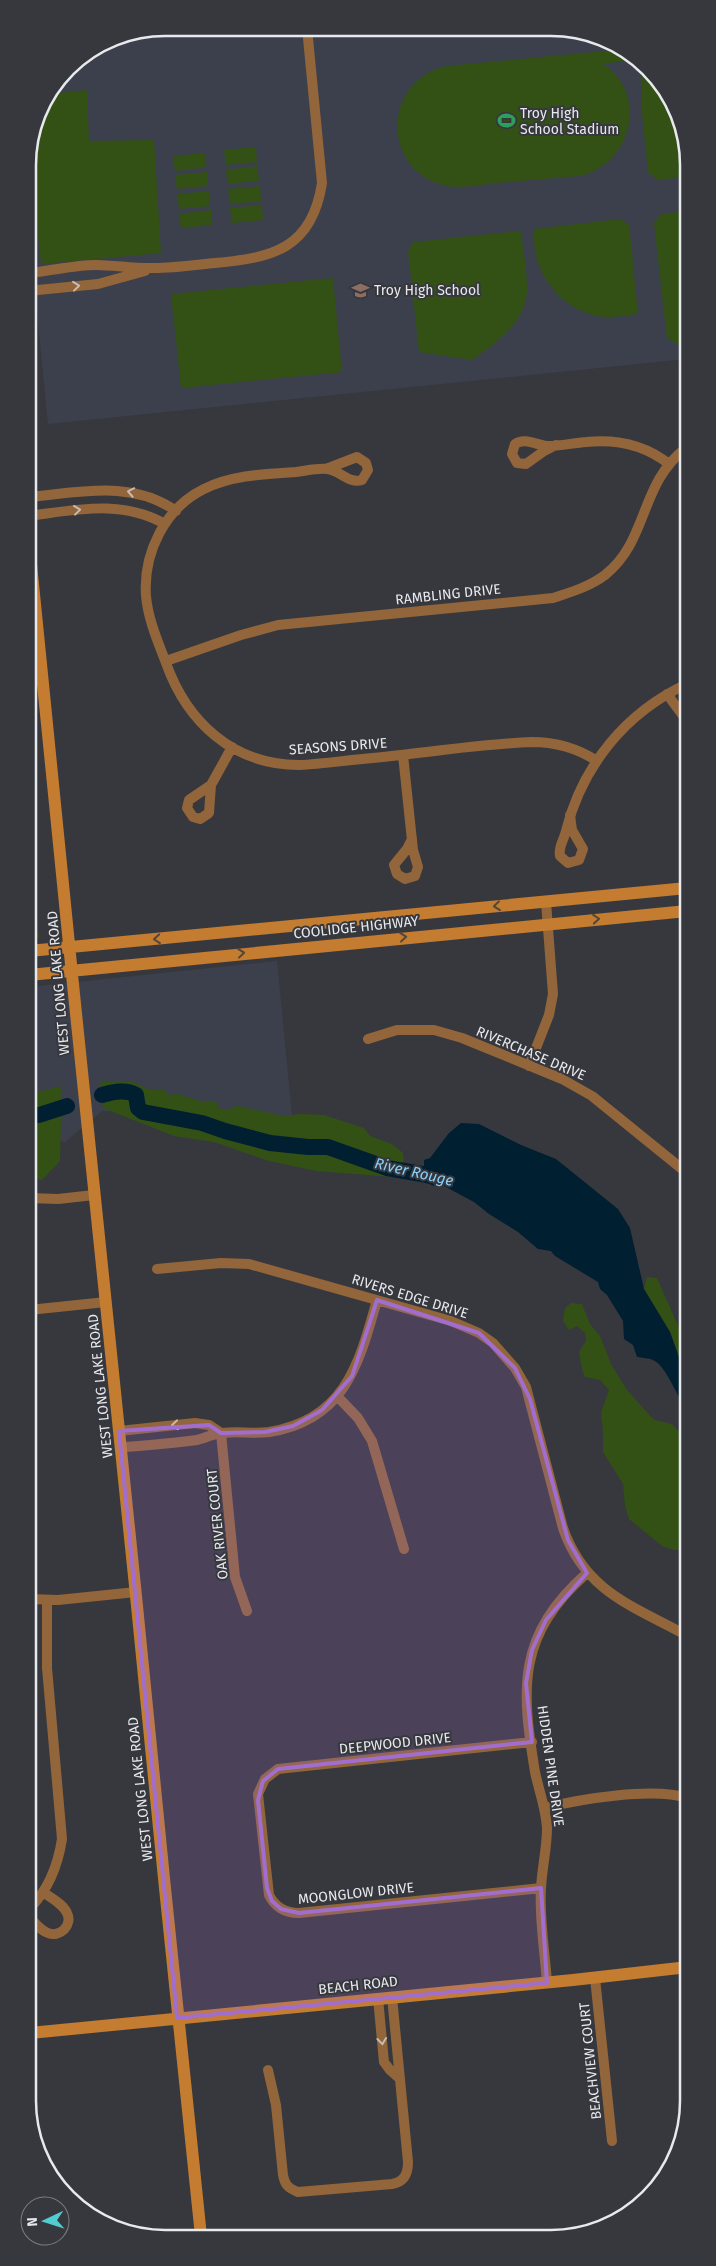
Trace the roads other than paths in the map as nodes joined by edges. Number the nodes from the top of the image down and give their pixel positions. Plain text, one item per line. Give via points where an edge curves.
1 (308, 37) edge
2 (154, 268) junction
3 (37, 272) edge
4 (37, 290) edge
5 (556, 445) dead end
6 (680, 454) edge
7 (669, 464) junction
8 (326, 469) dead end
9 (37, 496) edge
10 (176, 511) junction
11 (37, 515) edge
12 (165, 524) junction
13 (166, 661) junction
14 (37, 664) edge
15 (680, 687) edge
16 (667, 694) junction
17 (680, 711) edge
18 (232, 747) junction
19 (403, 755) junction
20 (597, 761) junction
21 (211, 785) dead end
22 (570, 815) dead end
23 (412, 840) dead end
24 (680, 889) edge
25 (546, 902) junction
26 (680, 912) edge
27 (548, 923) junction
28 (219, 933) junction
29 (188, 936) junction
30 (70, 946) junction
31 (37, 950) edge
32 (210, 956) junction
33 (175, 960) junction
34 (72, 970) junction
35 (37, 974) edge
36 (368, 1039) dead end
37 (530, 1066) junction
38 (679, 1167) edge
39 (94, 1195) junction
40 (36, 1198) edge
41 (157, 1269) dead end
42 (377, 1300) junction
43 (106, 1302) junction
44 (36, 1309) edge
45 (337, 1396) junction
46 (119, 1431) junction
47 (221, 1433) junction
48 (121, 1447) junction
49 (404, 1548) dead end
50 (588, 1573) junction
51 (136, 1592) junction
52 (36, 1599) edge
53 (47, 1600) junction
54 (247, 1611) dead end
55 (679, 1631) edge
56 (532, 1742) junction
57 (265, 1779) joint
58 (679, 1796) edge
59 (544, 1808) junction
60 (541, 1888) junction
61 (43, 1892) junction
62 (36, 1900) edge
63 (36, 1923) edge
64 (679, 1968) edge
65 (595, 1978) junction
66 (547, 1983) junction
67 (392, 1997) junction
68 (378, 1998) junction
69 (177, 2018) junction
70 (36, 2032) edge
71 (268, 2070) dead end
72 (399, 2078) junction
73 (612, 2141) dead end
74 (200, 2230) edge

1 - 2 street via 322,183 317,207 308,224 287,246 264,257
2 - 3 street via 95,265
4 -> 2 street via 98,284
5 - 7 street via 602,441 622,443 646,449
6 - 7 street, RAMBLING DRIVE
7 - 13 street, RAMBLING DRIVE via 652,489 637,532 622,557 604,576 576,591 553,598 278,625
8 - 10 street, SEASONS DRIVE via 224,481 203,490
10 -> 9 street via 150,497 118,490
10 - 12 street, SEASONS DRIVE
11 -> 12 street via 117,508 147,515
12 - 13 street, SEASONS DRIVE via 152,552 146,583 148,608
13 - 18 street, SEASONS DRIVE via 176,689 189,710 203,726
14 - 30 main road, WEST LONG LAKE ROAD
15 - 16 street
16 - 17 street
16 - 20 street via 630,721
18 - 19 street, SEASONS DRIVE via 262,760 299,765
18 - 21 street
19 - 20 street, SEASONS DRIVE via 545,742 579,751
19 - 23 street
20 - 22 street
24 - 25 main road, COOLIDGE HIGHWAY
25 - 27 street
25 -> 28 main road, COOLIDGE HIGHWAY
27 -> 26 main road, COOLIDGE HIGHWAY
32 -> 27 main road, COOLIDGE HIGHWAY
27 - 37 street via 552,1000
28 - 29 main road, COOLIDGE HIGHWAY
28 - 32 main road via 210,942
29 -> 30 main road, COOLIDGE HIGHWAY
29 - 33 main road via 187,950
30 - 31 main road, COOLIDGE HIGHWAY
30 - 34 main road, WEST LONG LAKE ROAD
32 - 33 main road, COOLIDGE HIGHWAY
33 - 34 main road, COOLIDGE HIGHWAY
34 - 35 main road, COOLIDGE HIGHWAY
34 - 39 main road, WEST LONG LAKE ROAD
36 - 37 street, RIVERCHASE DRIVE via 397,1030 434,1030
37 - 38 street, RIVERCHASE DRIVE via 592,1096
39 - 40 street
39 - 43 main road, WEST LONG LAKE ROAD
41 - 42 street, RIVERS EDGE DRIVE via 221,1263 249,1264
42 - 45 street via 358,1364
42 - 50 street, RIVERS EDGE DRIVE via 451,1321 479,1333 507,1357 526,1387 568,1540
43 - 44 street
43 - 46 main road, WEST LONG LAKE ROAD
45 - 47 street via 313,1416 285,1429
45 - 49 street via 358,1418 372,1441
47 -> 46 street via 209,1424 195,1423
46 - 48 main road, WEST LONG LAKE ROAD
47 - 48 street via 196,1440
47 - 54 street, OAK RIVER COURT via 235,1577
48 - 51 main road, WEST LONG LAKE ROAD
50 - 55 street, RIVERS EDGE DRIVE via 615,1596
50 - 56 street, HIDDEN PINE DRIVE via 546,1620 532,1650 526,1683
51 - 53 street
51 - 69 main road, WEST LONG LAKE ROAD
52 - 53 street
53 - 61 street via 47,1668 62,1829 57,1866
56 - 57 street, DEEPWOOD DRIVE via 284,1768
56 - 59 street, HIDDEN PINE DRIVE
57 - 60 street, MOONGLOW DRIVE via 259,1789 258,1800 268,1888 272,1901 286,1912
58 - 59 street via 648,1793
59 - 60 street, HIDDEN PINE DRIVE via 547,1838
60 - 66 street, HIDDEN PINE DRIVE
61 - 62 street
61 - 63 street via 64,1908 68,1924 62,1932 52,1934
64 - 65 main road, BEACH ROAD
65 - 66 main road, BEACH ROAD
65 - 73 street, BEACHVIEW COURT
66 - 67 main road, BEACH ROAD
67 - 68 main road, BEACH ROAD
67 - 72 street
68 - 69 main road, BEACH ROAD
68 -> 72 street via 384,2062
69 - 70 main road, BEACH ROAD
69 - 74 main road, WEST LONG LAKE ROAD
71 - 72 street via 276,2105 282,2175 285,2184 298,2192 392,2184 406,2177 408,2162

